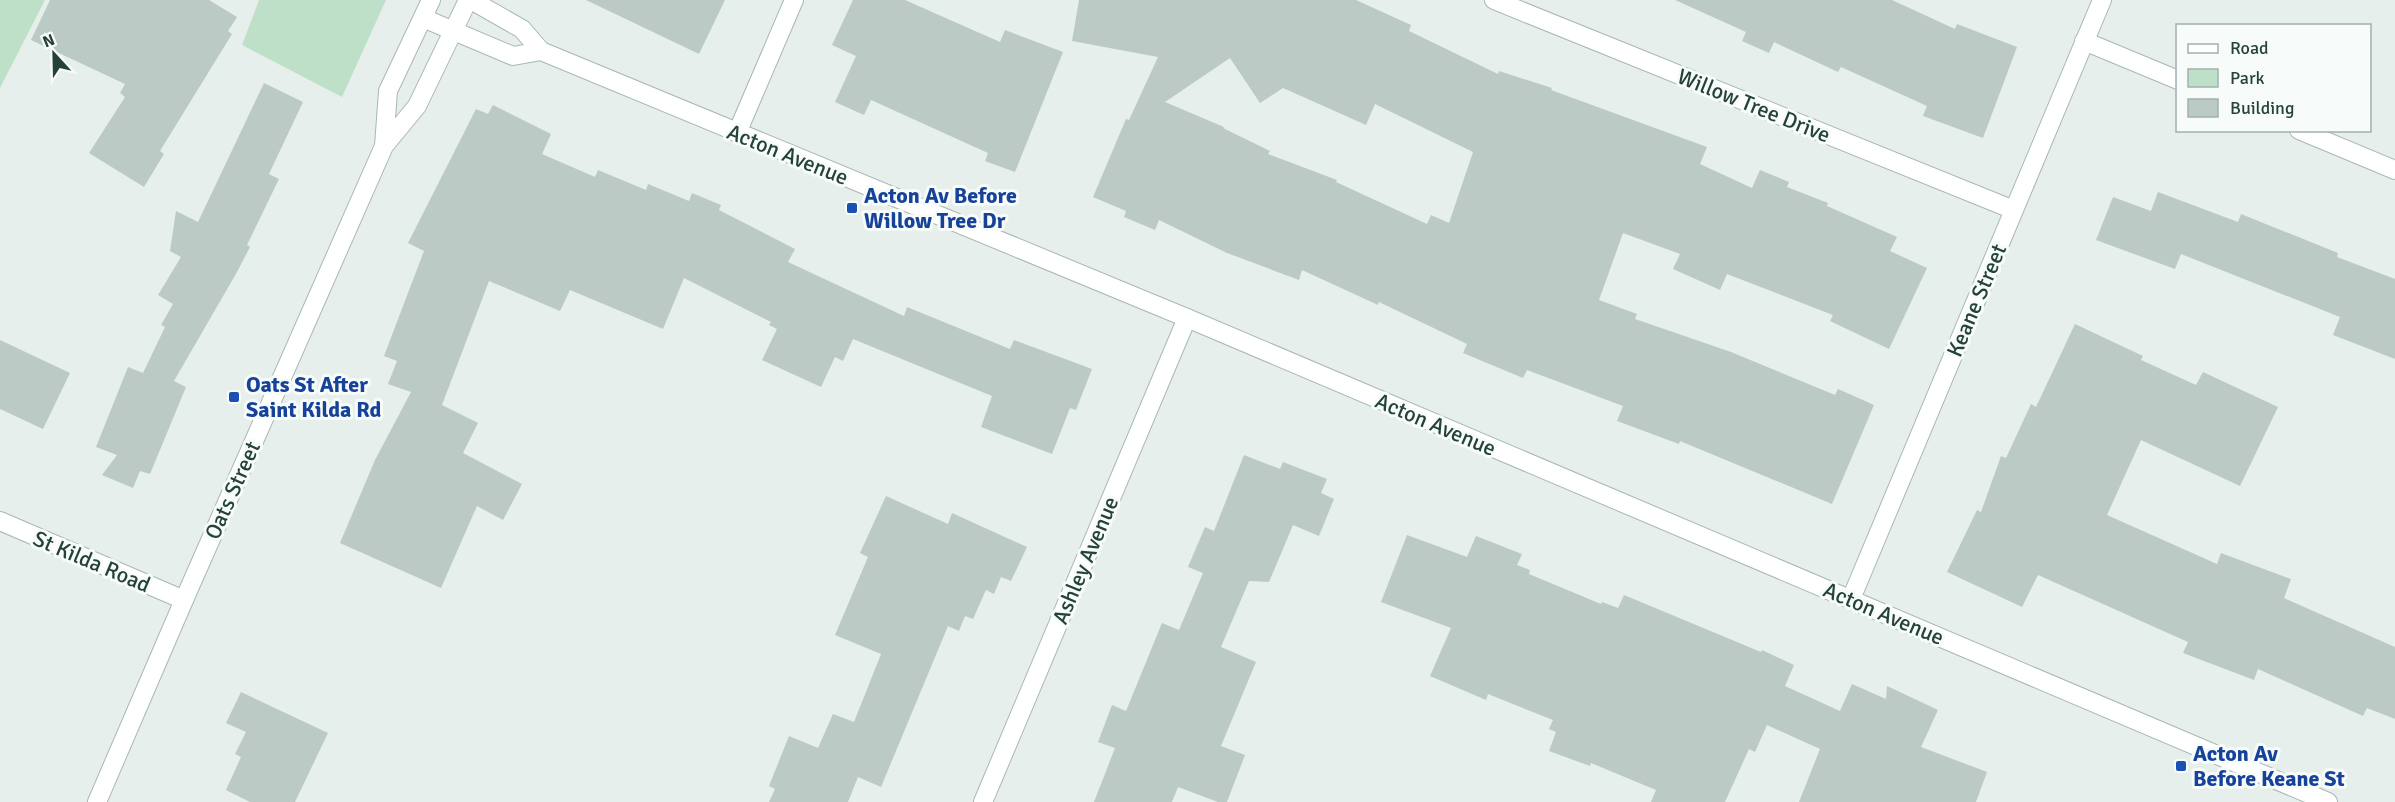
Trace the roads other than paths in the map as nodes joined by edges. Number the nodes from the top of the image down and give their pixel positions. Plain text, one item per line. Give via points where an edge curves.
1 (431, 0) edge
2 (469, 0) edge
3 (794, 0) edge
4 (1494, 0) edge
5 (2102, 0) edge
6 (423, 18) junction
7 (453, 32) junction
8 (2084, 41) junction
9 (541, 51) junction
10 (2176, 79) edge
11 (2304, 132) edge
12 (737, 133) junction
13 (384, 146) junction
14 (2395, 170) edge
15 (2014, 210) junction
16 (1187, 318) junction
17 (0, 521) edge
18 (1851, 599) junction
19 (184, 600) junction
20 (97, 802) edge
21 (983, 802) edge
22 (2328, 802) edge

1 - 6 street, Oats Street
2 - 7 street, Oats Street
2 - 9 street, Acton Avenue via 522,29
3 - 12 street
4 - 15 street, Willow Tree Drive
5 - 8 street, Keane Street
6 - 7 street
6 - 13 street, Oats Street via 388,91
7 - 9 street via 513,56
7 - 13 street, Oats Street via 417,106
8 - 10 street
8 - 15 street, Keane Street
9 - 12 street, Acton Avenue
11 - 14 street
12 - 16 street, Acton Avenue
13 - 19 street, Oats Street
15 - 18 street, Keane Street
16 - 18 street, Acton Avenue
16 - 21 street, Ashley Avenue
17 - 19 street, St Kilda Road
18 - 22 street, Acton Avenue
19 - 20 street, Oats Street

